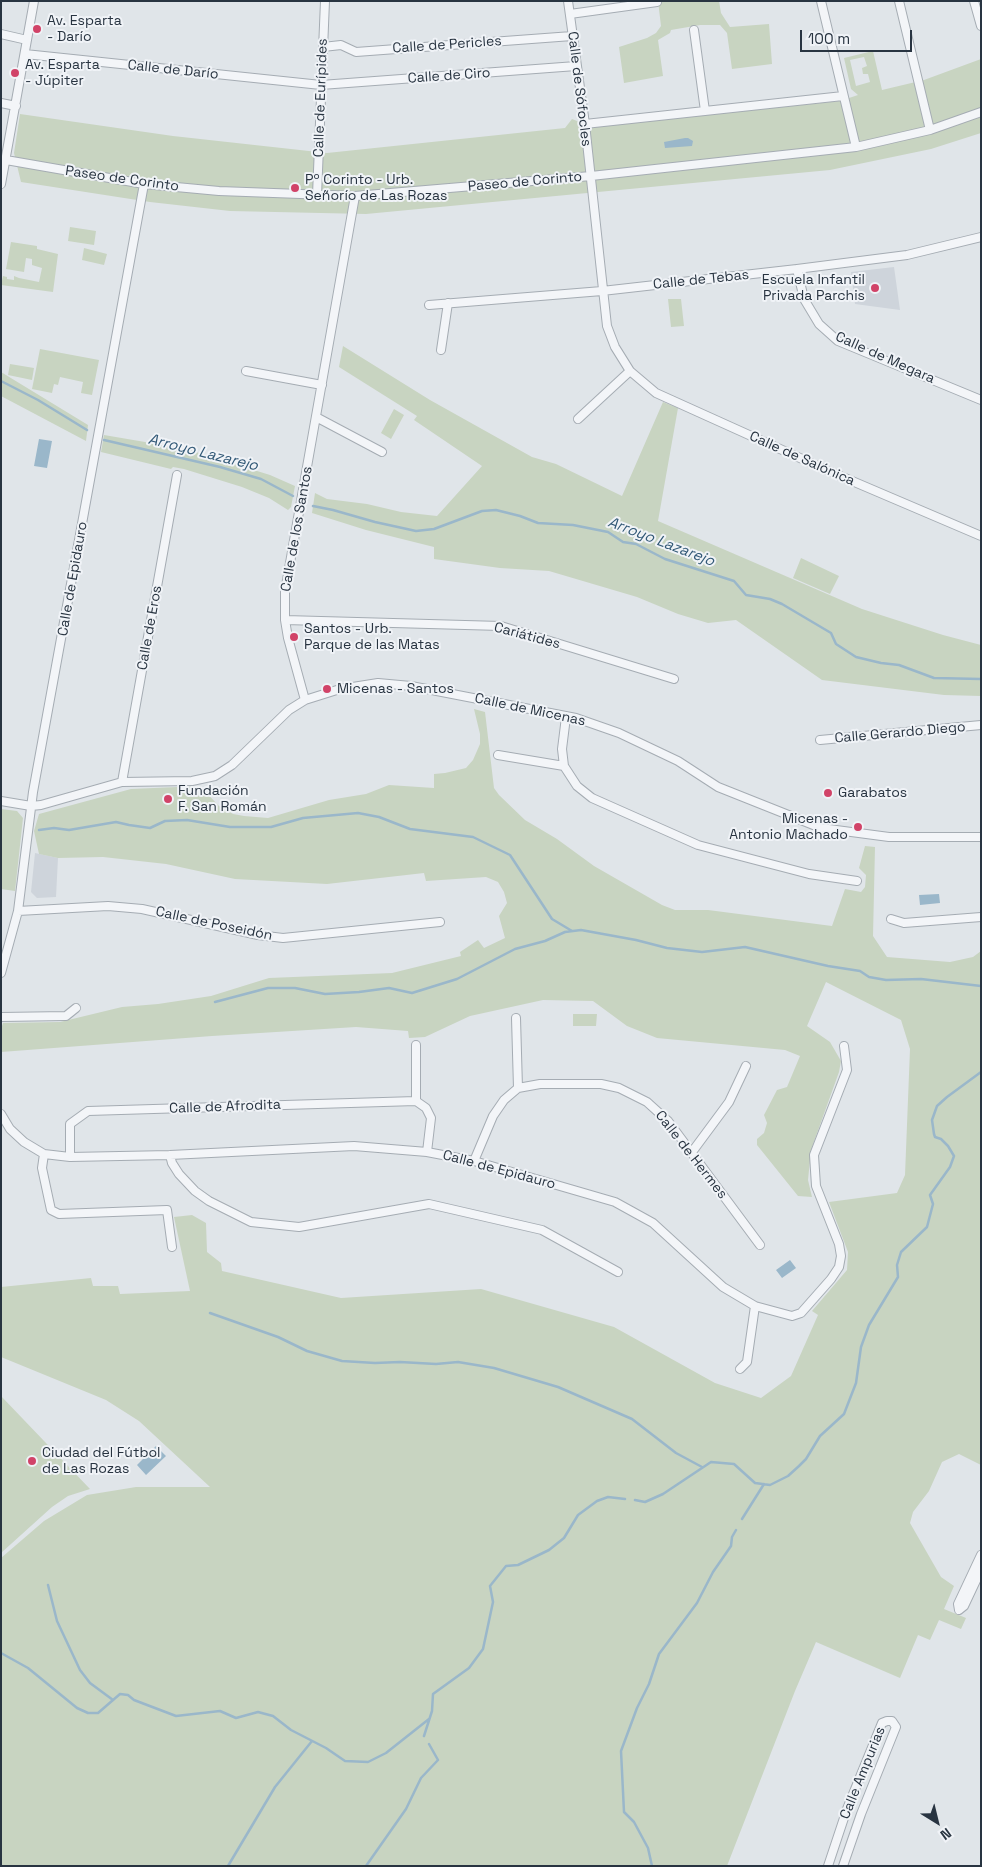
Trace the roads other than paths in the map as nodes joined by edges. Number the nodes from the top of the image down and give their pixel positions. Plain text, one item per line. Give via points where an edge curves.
1 (34, 1) edge
2 (325, 1) edge
3 (568, 1) edge
4 (821, 1) edge
5 (899, 1) edge
6 (974, 1) edge
7 (657, 2) edge
8 (570, 14) junction
9 (981, 26) edge
10 (694, 30) dead end
11 (1, 34) edge
12 (572, 36) junction
13 (27, 40) junction
14 (323, 47) junction
15 (25, 54) junction
16 (576, 66) junction
17 (321, 85) junction
18 (843, 96) junction
19 (1, 103) edge
20 (16, 106) junction
21 (705, 111) junction
22 (981, 112) edge
23 (585, 124) junction
24 (930, 130) junction
25 (856, 147) junction
26 (6, 160) junction
27 (590, 176) junction
28 (1, 184) edge
29 (144, 184) junction
30 (317, 195) junction
31 (355, 196) junction
32 (981, 237) edge
33 (797, 269) junction
34 (602, 291) junction
35 (448, 303) junction
36 (429, 304) dead end
37 (441, 350) dead end
38 (246, 371) dead end
39 (630, 371) junction
40 (322, 385) junction
41 (981, 400) edge
42 (316, 417) junction
43 (578, 419) dead end
44 (382, 452) dead end
45 (178, 475) dead end
46 (981, 536) edge
47 (285, 620) junction
48 (674, 679) dead end
49 (305, 700) junction
50 (566, 717) junction
51 (981, 725) edge
52 (820, 740) dead end
53 (498, 756) dead end
54 (564, 766) junction
55 (122, 782) junction
56 (1, 801) edge
57 (31, 806) junction
58 (981, 837) edge
59 (857, 881) dead end
60 (18, 911) junction
61 (981, 917) edge
62 (891, 919) dead end
63 (440, 922) dead end
64 (1, 973) edge
65 (76, 1008) dead end
66 (1, 1017) edge
67 (516, 1018) dead end
68 (416, 1045) dead end
69 (844, 1046) dead end
70 (746, 1066) dead end
71 (518, 1088) junction
72 (416, 1101) junction
73 (1, 1114) edge
74 (427, 1152) junction
75 (692, 1152) junction
76 (44, 1154) junction
77 (170, 1155) junction
78 (70, 1157) junction
79 (474, 1161) junction
80 (760, 1245) dead end
81 (172, 1247) dead end
82 (618, 1272) dead end
83 (755, 1306) junction
84 (740, 1369) dead end
85 (981, 1555) edge
86 (981, 1570) edge
87 (828, 1866) edge
88 (843, 1866) edge

1 - 13 street
2 - 14 street, Calle de Eurípides
3 - 8 street, Calle de Sófocles
4 - 18 street
5 - 24 street
6 - 9 street
7 - 8 street
8 - 12 street, Calle de Sófocles
10 - 21 street
11 - 13 street
12 - 14 street, Calle de Pericles via 356,52 341,45
12 - 16 street, Calle de Sófocles
13 - 15 street
14 - 17 street, Calle de Eurípides
15 - 17 street, Calle de Darío
15 - 20 street
16 - 17 street, Calle de Ciro
16 - 23 street, Calle de Sófocles
17 - 30 street, Calle de Eurípides
18 - 21 street
18 - 25 street
19 - 20 street
20 - 26 street
21 - 23 street
22 - 24 street, Paseo de Corinto
23 - 27 street, Calle de Sófocles
24 - 25 street, Paseo de Corinto
25 - 27 street, Paseo de Corinto
26 - 28 street
26 - 29 street, Paseo de Corinto
27 - 31 street, Paseo de Corinto
27 - 34 street, Calle de Salónica
29 - 30 street, Paseo de Corinto
29 - 57 street, Calle de Epidauro
30 - 31 street, Paseo de Corinto
31 - 40 street, Calle de los Santos
32 - 33 street, Calle de Tebas via 907,255
33 - 34 street, Calle de Tebas
33 - 41 street, Calle de Megara via 804,299 818,324 838,341
34 - 35 street, Calle de Tebas
34 - 39 street, Calle de Salónica via 607,326 615,348
35 - 36 street, Calle de Tebas
35 - 37 street
38 - 40 street
39 - 43 street
39 - 46 street, Calle de Salónica via 656,393
40 - 42 street, Calle de los Santos
42 - 44 street
42 - 47 street, Calle de los Santos via 285,591
45 - 55 street, Calle de Eros
47 - 48 street, Cariátides via 501,626
47 - 49 street, Calle de los Santos
49 - 50 street, Calle de Micenas via 340,689 378,683 411,686
49 - 55 street, Calle de Micenas via 289,710 232,766 215,776 192,781
50 - 54 street via 562,750
50 - 58 street, Calle de Micenas via 619,733 678,761 718,787 821,828 889,837
51 - 52 street, Calle Gerardo Diego
53 - 54 street
54 - 59 street via 578,786 592,798 698,845 809,874
55 - 57 street, Calle de Micenas via 51,804
56 - 57 street, Calle de Micenas
57 - 60 street, Calle de Epidauro
60 - 63 street, Calle de Poseidón via 108,906 142,909 283,938
60 - 64 street, Calle de Epidauro
61 - 62 street via 904,922
65 - 66 street via 66,1016
67 - 71 street
68 - 72 street
69 - 83 street, Calle de Epidauro via 846,1070 814,1155 816,1186 839,1244 841,1256 836,1273 796,1316
70 - 75 street via 729,1102
71 - 75 street, Calle de Hermes via 549,1084 601,1084 619,1088 647,1102
71 - 79 street via 493,1116
72 - 74 street via 426,1108 431,1118
72 - 78 street, Calle de Afrodita via 88,1112 70,1124
73 - 76 street, Calle de Epidauro via 10,1129
74 - 77 street, Calle de Epidauro via 354,1146
74 - 79 street, Calle de Epidauro
75 - 80 street, Calle de Hermes
76 - 78 street, Calle de Epidauro
76 - 81 street via 42,1168 51,1210 59,1214 167,1210
77 - 78 street, Calle de Epidauro
77 - 82 street via 179,1174 195,1191 251,1222 299,1227 429,1204 542,1230
79 - 83 street, Calle de Epidauro via 615,1202 653,1223 723,1288
83 - 84 street via 747,1362
85 - 86 street via 958,1604 959,1610
87 - 88 street, Calle Ampurias via 879,1732 884,1722 892,1721 896,1727

